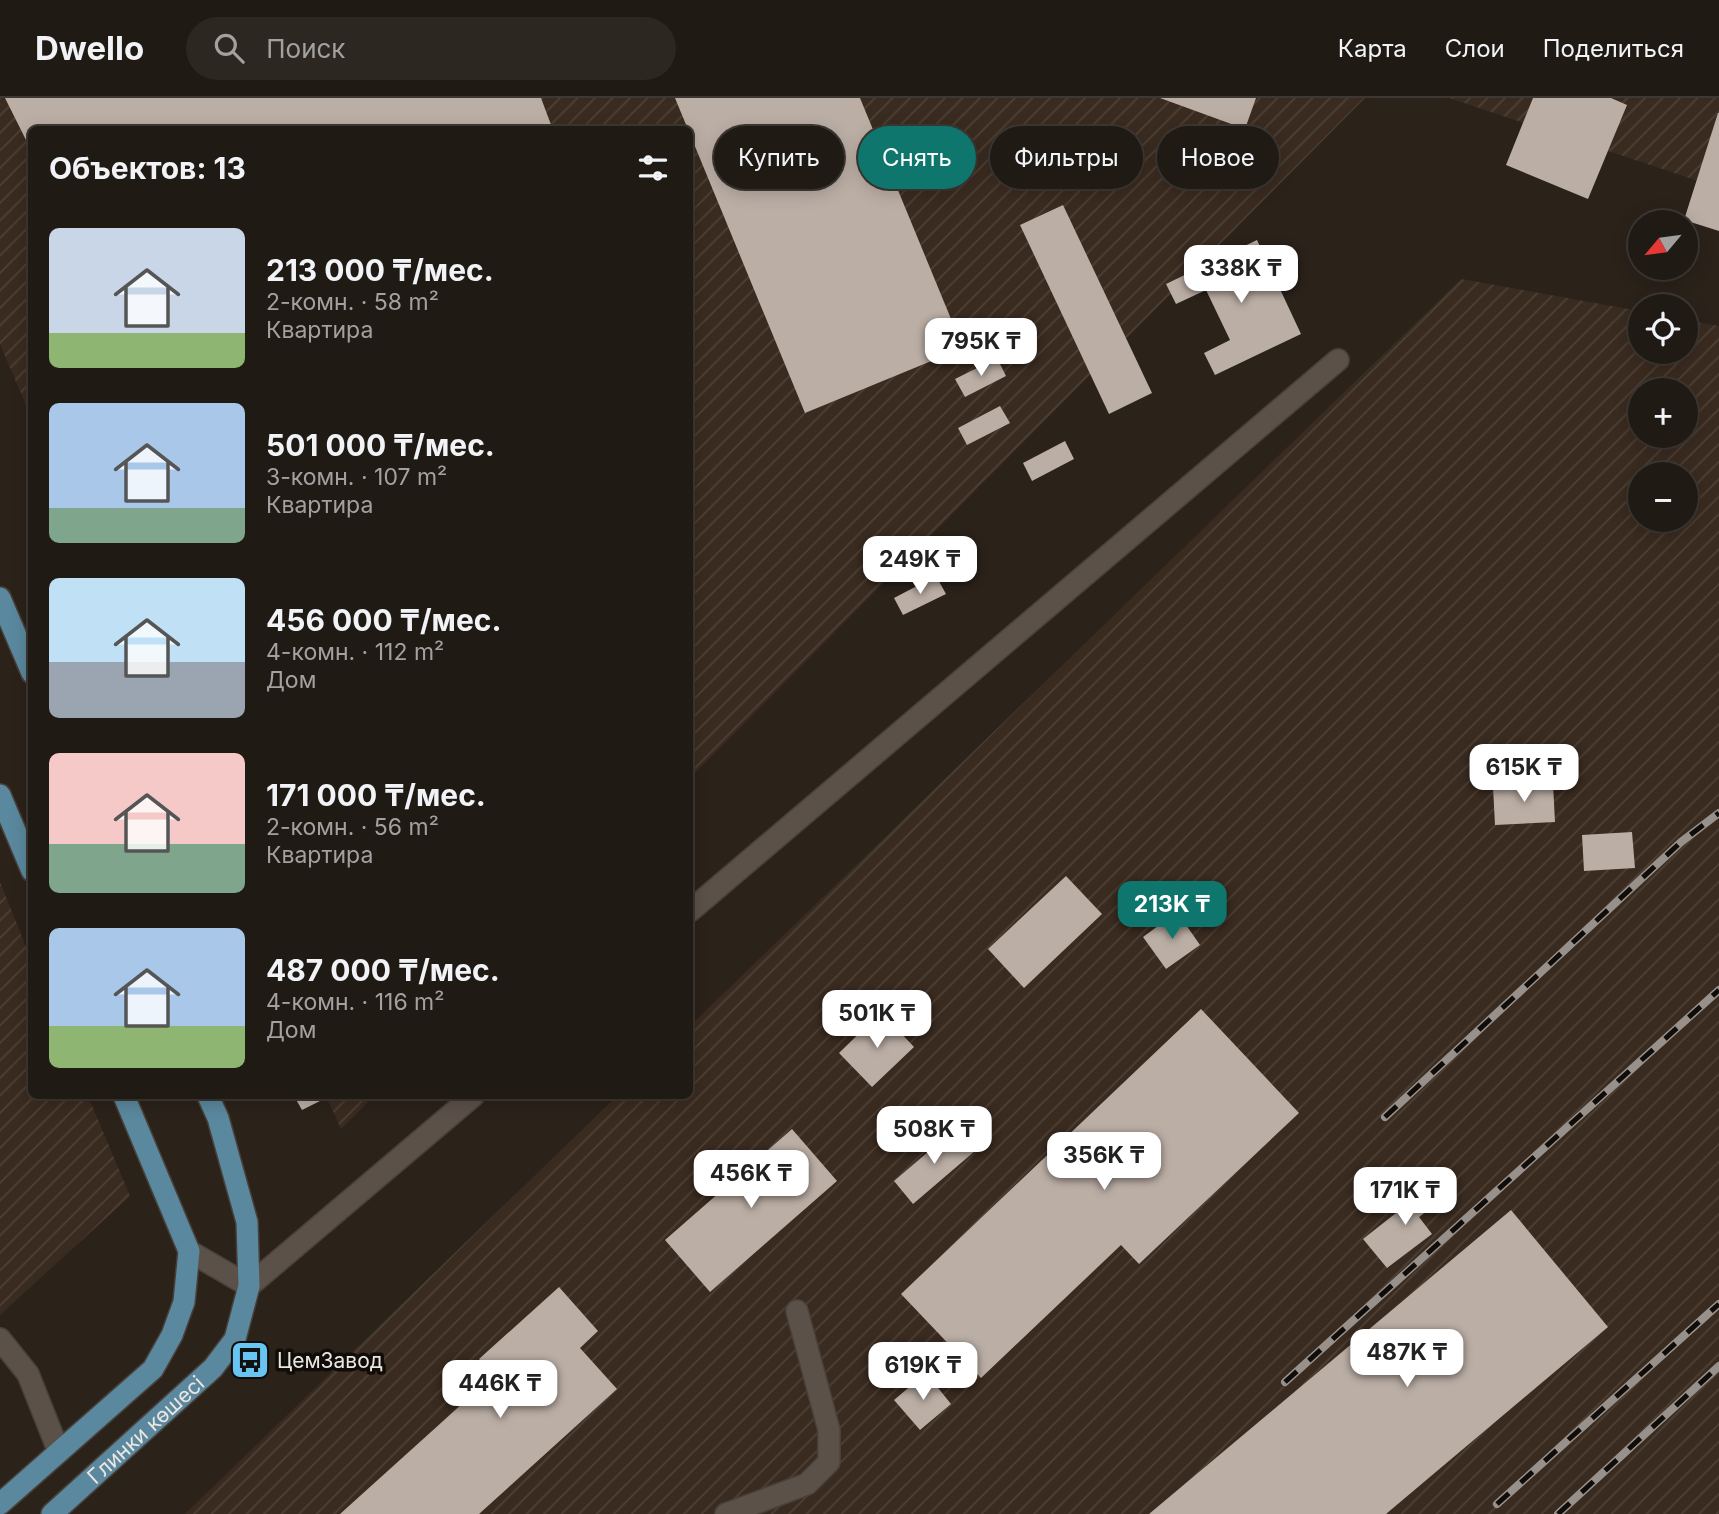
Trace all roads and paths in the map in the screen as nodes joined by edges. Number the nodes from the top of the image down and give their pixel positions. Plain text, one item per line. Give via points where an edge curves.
1 (1338, 360) dead end
2 (0, 598) edge
3 (28, 664) edge
4 (0, 795) edge
5 (28, 862) edge
6 (693, 908) edge
7 (125, 1099) edge
8 (209, 1099) edge
9 (469, 1099) edge
10 (189, 1251) junction
11 (249, 1286) junction
12 (797, 1311) dead end
13 (0, 1339) edge
14 (59, 1452) junction
15 (0, 1504) edge
16 (52, 1514) edge
17 (726, 1514) edge

1 - 6 lane
2 - 3 main road
4 - 5 main road
7 - 10 main road, Глинки көшесі
8 - 11 main road, Глинки көшесі via 247,1222
9 - 11 lane
10 - 11 lane
10 - 14 main road, Глинки көшесі via 184,1302 153,1369
11 - 16 main road, Глинки көшесі via 235,1339 213,1368
12 - 17 lane via 829,1430 829,1462 807,1484
13 - 14 lane via 27,1374
14 - 15 main road, Глинки көшесі

